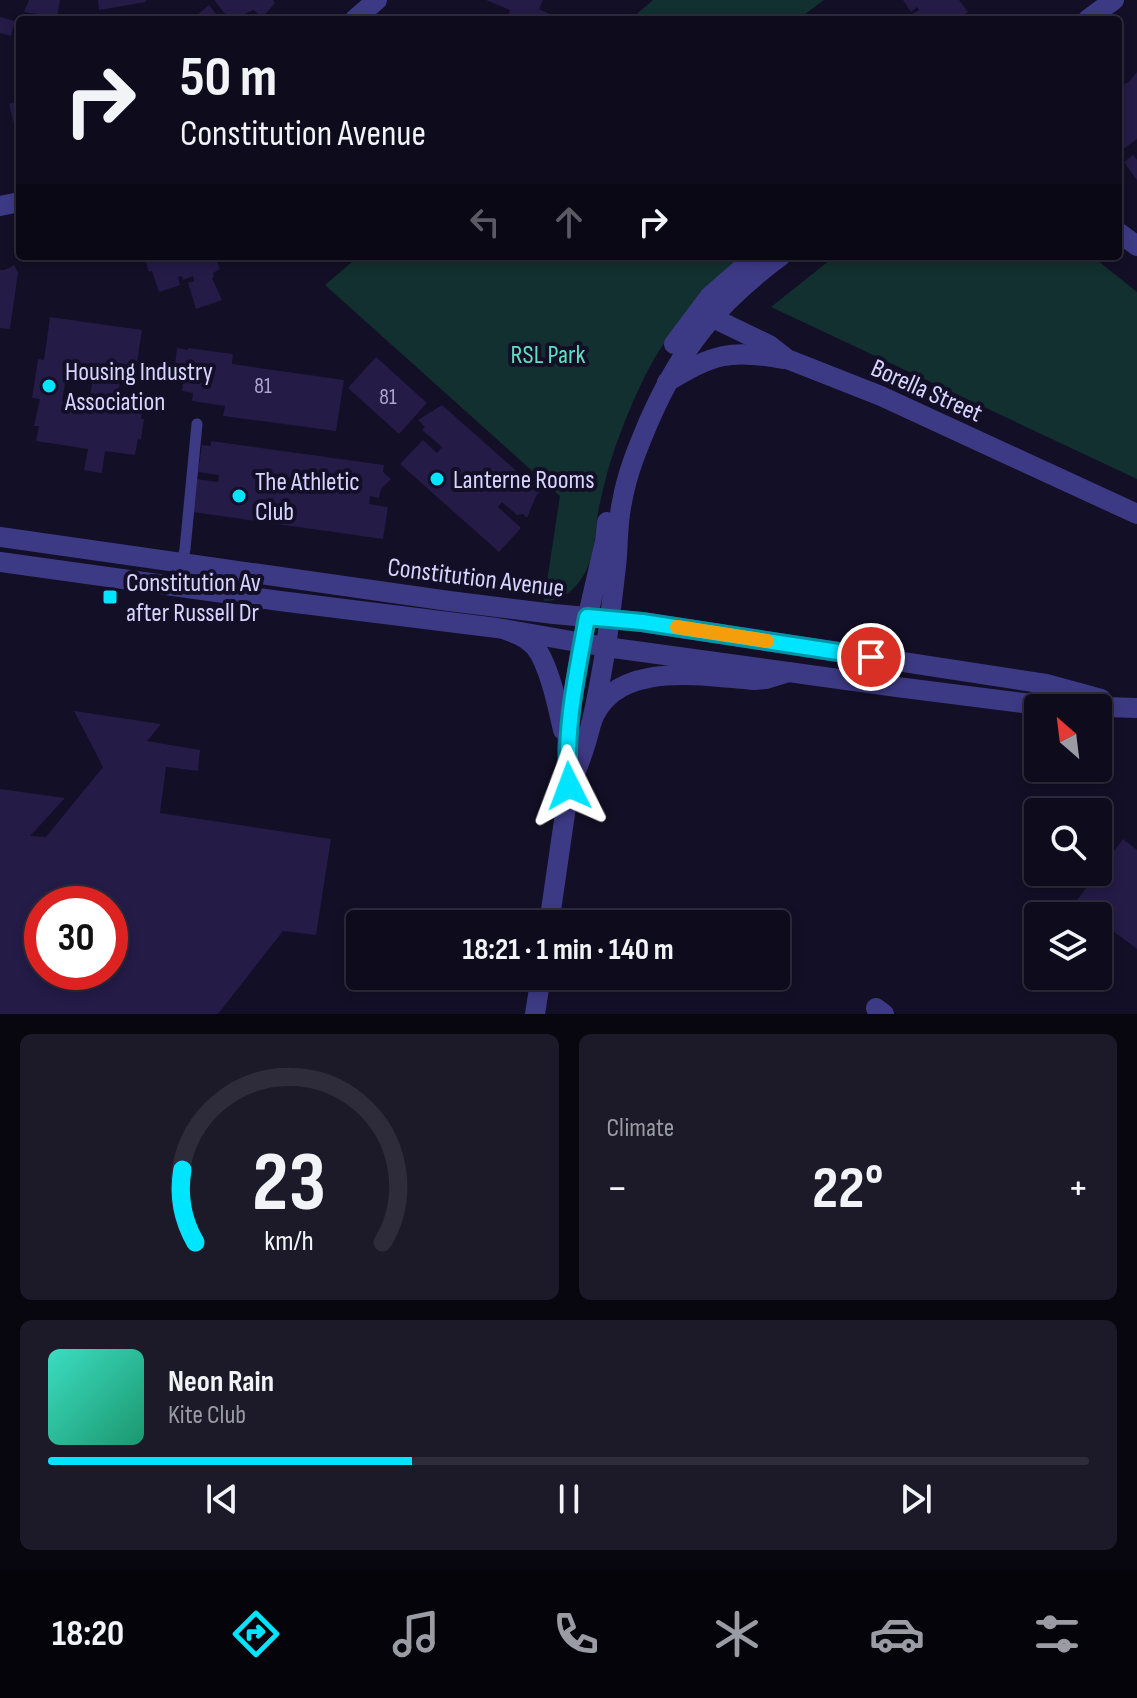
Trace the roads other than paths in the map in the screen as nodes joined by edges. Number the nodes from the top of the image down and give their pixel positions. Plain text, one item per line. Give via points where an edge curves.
1 (377, 0) edge
2 (1114, 0) edge
3 (359, 16) edge
4 (1092, 16) edge
5 (751, 260) edge
6 (776, 260) edge
7 (704, 314) junction
8 (787, 359) junction
9 (667, 382) junction
10 (197, 424) dead end
11 (1137, 514) edge
12 (0, 537) edge
13 (0, 562) edge
14 (186, 563) junction
15 (185, 588) junction
16 (587, 617) junction
17 (610, 619) junction
18 (497, 628) junction
19 (582, 643) junction
20 (606, 647) junction
21 (789, 672) junction
22 (1135, 708) edge
23 (591, 724) junction
24 (567, 750) junction
25 (569, 786) junction
26 (551, 910) edge
27 (539, 990) edge
28 (535, 1014) edge

1 - 3 street
2 - 4 street
5 - 7 street via 718,289
6 - 7 street
7 - 8 street, Borella Street
7 - 9 street
7 - 16 street via 679,336 625,447
8 - 9 street via 722,355
8 - 11 street, Borella Street via 881,396
9 - 17 street via 624,490
10 - 14 lane
12 - 14 street, Constitution Avenue
13 - 15 street, Constitution Avenue
14 - 15 street
14 - 16 street, Constitution Avenue
15 - 18 street, Constitution Avenue
16 - 17 street, Constitution Avenue
16 - 19 street
17 - 20 street
17 - 22 street, Constitution Avenue via 1046,684
18 - 19 street, Constitution Avenue
18 - 24 street via 524,638 538,652
19 - 20 street, Constitution Avenue
19 - 24 street
20 - 21 street, Constitution Avenue
20 - 23 street
21 - 22 street, Constitution Avenue via 1039,705
21 - 23 street via 754,680 681,675 633,682 612,692
23 - 25 street
24 - 25 street
25 - 26 street
27 - 28 street

